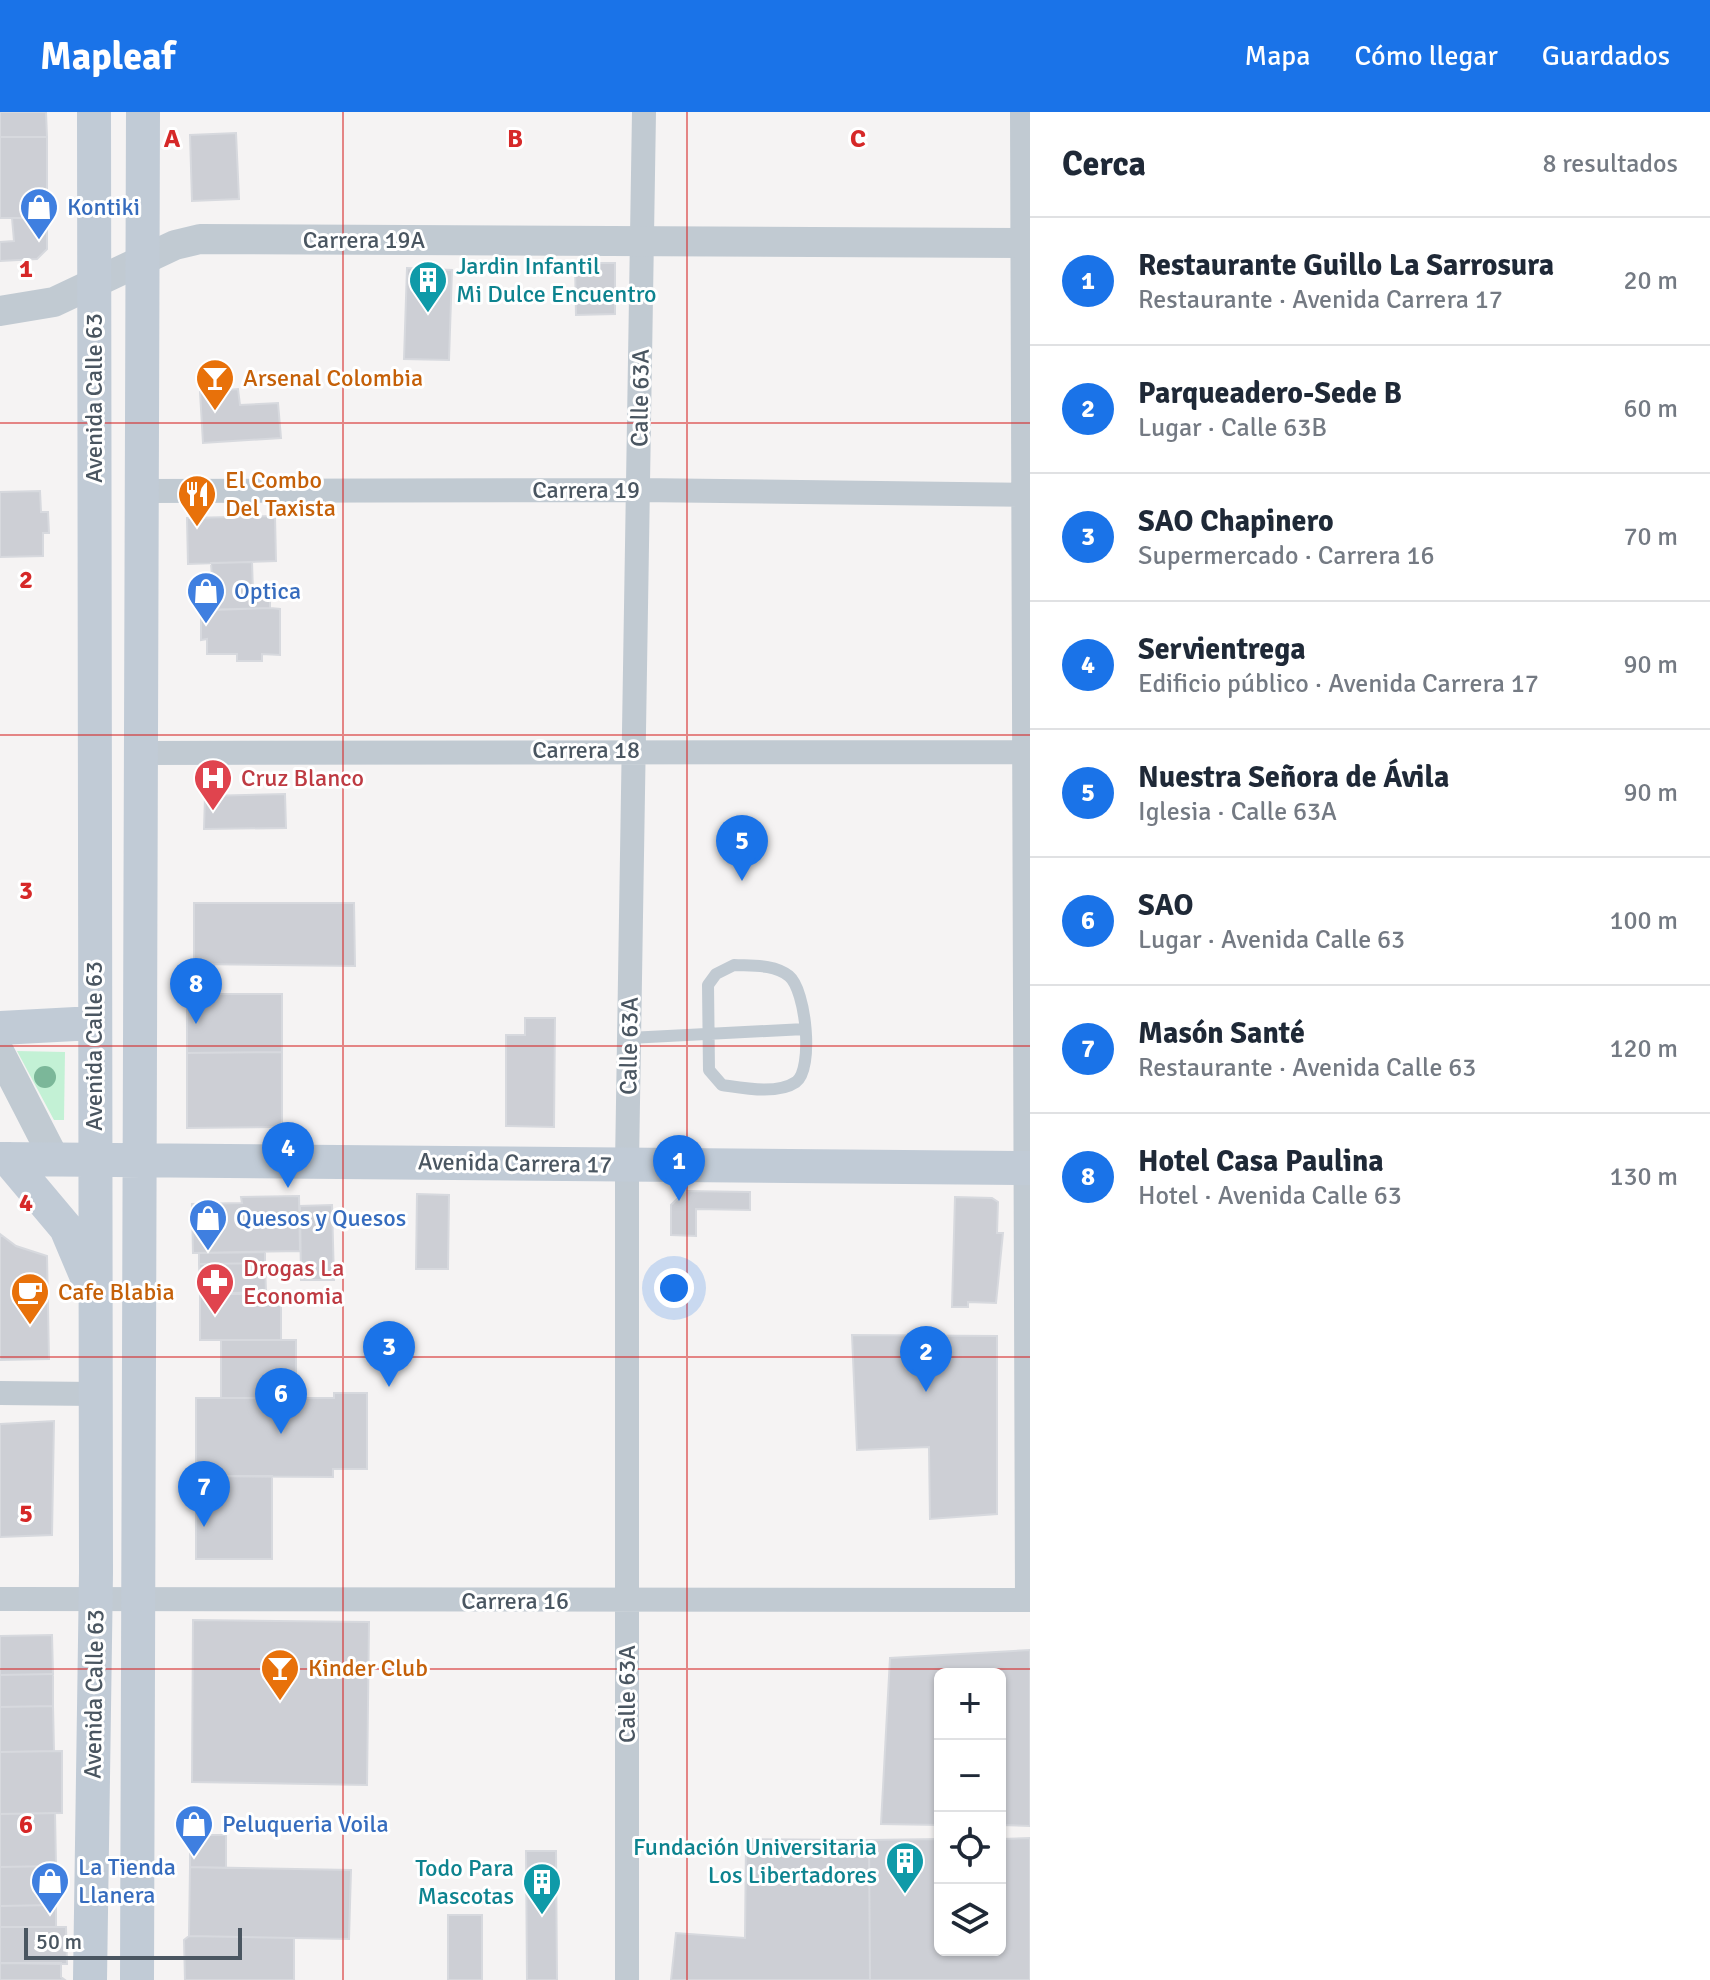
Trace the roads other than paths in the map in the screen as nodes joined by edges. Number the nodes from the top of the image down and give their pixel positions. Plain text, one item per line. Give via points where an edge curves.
1 (94, 112) edge
2 (143, 112) edge
3 (644, 112) edge
4 (1022, 112) edge
5 (642, 242) junction
6 (1026, 243) edge
7 (143, 260) junction
8 (94, 284) junction
9 (0, 311) edge
10 (638, 490) junction
11 (143, 491) junction
12 (1026, 495) edge
13 (634, 750) junction
14 (1027, 752) edge
15 (142, 753) junction
16 (94, 1023) junction
17 (0, 1028) edge
18 (805, 1029) junction
19 (706, 1033) junction
20 (629, 1038) junction
21 (0, 1053) edge
22 (3, 1154) edge
23 (54, 1158) junction
24 (94, 1159) junction
25 (142, 1159) junction
26 (627, 1164) junction
27 (1027, 1168) edge
28 (95, 1307) junction
29 (0, 1393) edge
30 (95, 1394) junction
31 (0, 1599) edge
32 (95, 1599) junction
33 (141, 1600) junction
34 (1028, 1600) edge
35 (627, 1602) junction
36 (90, 1980) edge
37 (137, 1980) edge
38 (627, 1980) edge

1 - 8 main road, Avenida Calle 63
2 - 7 main road, Avenida Calle 63
3 - 5 street, Calle 63A
4 - 6 street
5 - 6 street, Carrera 19A
5 - 7 street, Carrera 19A via 200,239
5 - 10 street, Calle 63A
6 - 12 street
7 - 8 street, Carrera 19A
7 - 11 main road, Avenida Calle 63
8 - 9 street, Carrera 19A via 54,302
8 - 16 main road, Avenida Calle 63
10 - 11 street, Carrera 19
10 - 12 street, Carrera 19
10 - 13 street, Calle 63A
11 - 15 main road, Avenida Calle 63
12 - 14 street
13 - 14 street, Carrera 18
13 - 15 street, Carrera 18
13 - 20 street, Calle 63A
14 - 27 street
15 - 25 main road, Avenida Calle 63
16 - 17 main road
16 - 24 main road, Avenida Calle 63
18 - 19 lane
18 - 19 lane via 802,1076 793,1085 754,1090 722,1085 709,1070
18 - 19 lane via 803,1001 788,976 772,968 734,965 708,985
19 - 20 lane
20 - 26 street, Calle 63A
21 - 23 street
22 - 23 main road, Avenida Carrera 17
22 - 28 main road via 66,1228
23 - 24 main road, Avenida Carrera 17
24 - 25 main road, Avenida Carrera 17
24 - 28 main road, Avenida Calle 63
25 - 26 main road, Avenida Carrera 17
25 - 33 main road, Avenida Calle 63
26 - 27 main road, Avenida Carrera 17
26 - 35 street, Calle 63A
27 - 34 street
28 - 30 main road, Avenida Calle 63
29 - 30 street
30 - 32 main road, Avenida Calle 63
31 - 32 street, Carrera 16
32 - 33 street, Carrera 16
32 - 36 main road, Avenida Calle 63
33 - 35 street, Carrera 16
33 - 37 main road, Avenida Calle 63
34 - 35 street, Carrera 16
35 - 38 street, Calle 63A

